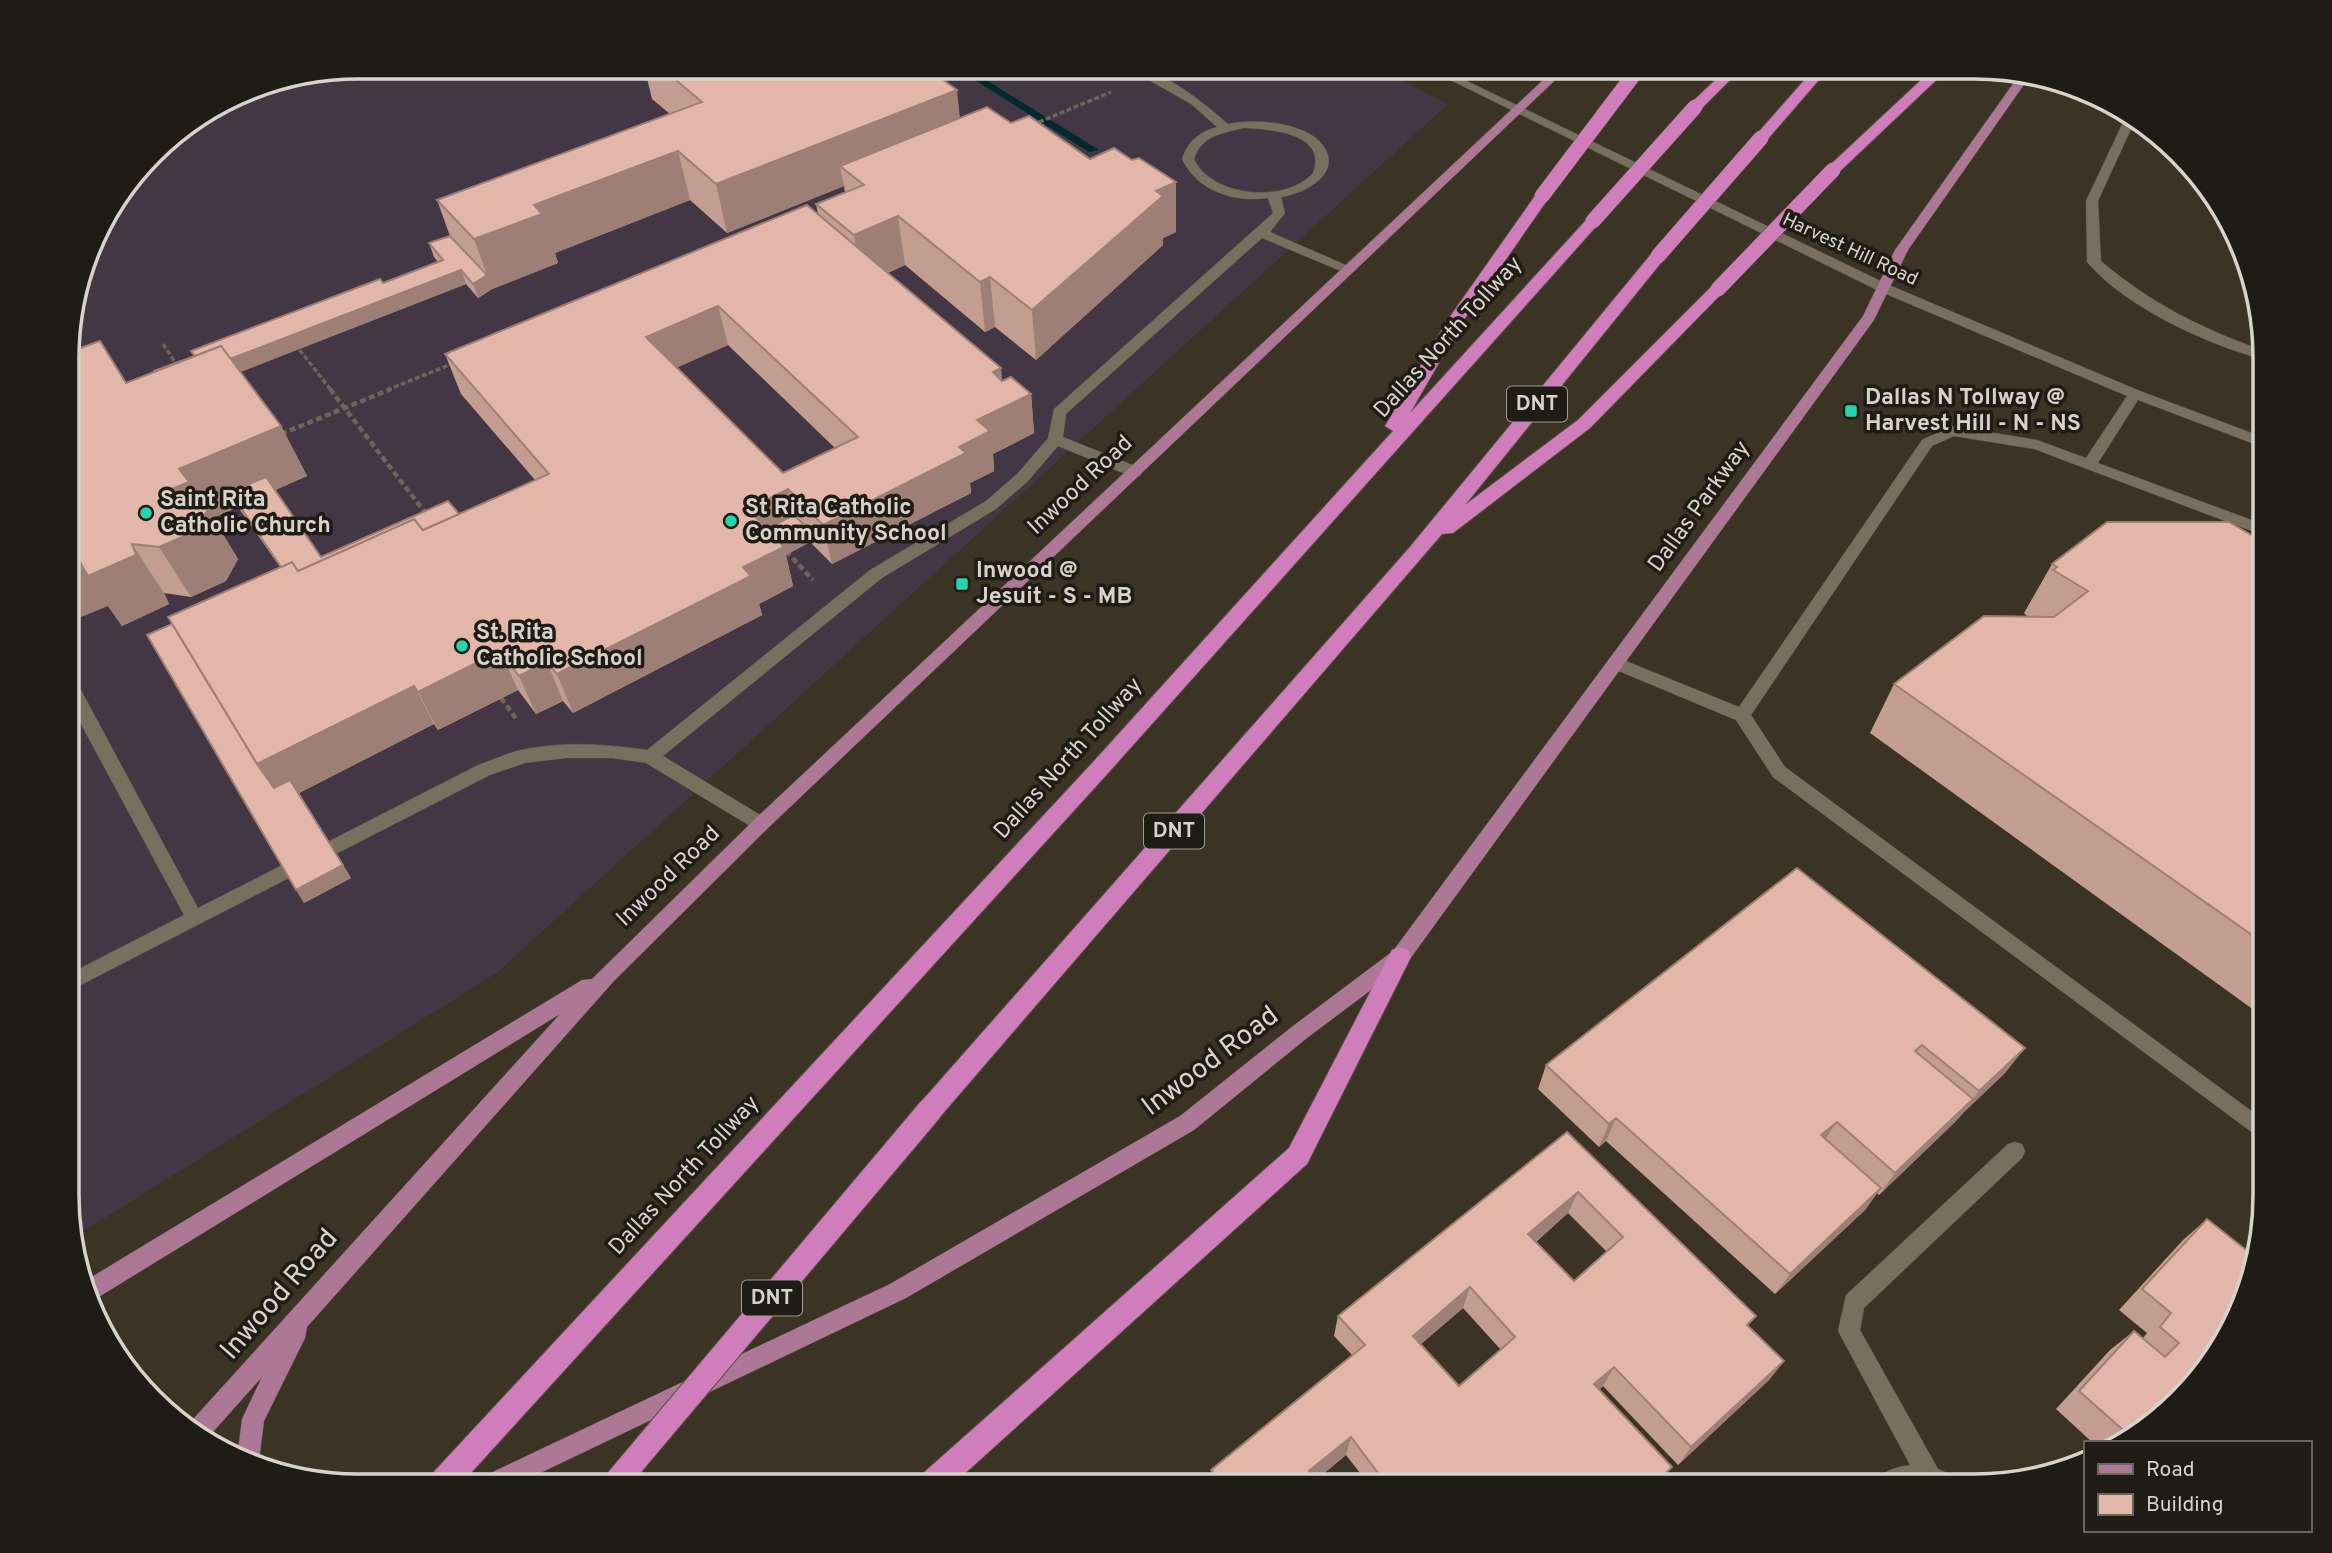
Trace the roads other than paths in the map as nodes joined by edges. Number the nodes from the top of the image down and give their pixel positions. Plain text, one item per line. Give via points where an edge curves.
1 (1155, 79) edge
2 (1456, 79) edge
3 (1549, 79) edge
4 (1633, 79) edge
5 (1723, 79) edge
6 (1812, 79) edge
7 (1929, 79) edge
8 (2020, 82) edge
9 (1517, 109) junction
10 (2127, 125) edge
11 (1224, 127) junction
12 (1275, 196) junction
13 (1261, 233) junction
14 (1348, 269) junction
15 (1884, 288) junction
16 (2253, 352) edge
17 (2135, 394) junction
18 (2253, 438) edge
19 (1055, 439) junction
20 (1373, 463) junction
21 (2090, 464) junction
22 (1135, 472) junction
23 (2253, 526) edge
24 (1417, 552) junction
25 (1615, 663) junction
26 (79, 702) edge
27 (1742, 715) junction
28 (650, 757) junction
29 (761, 824) junction
30 (195, 919) junction
31 (1400, 957) junction
32 (607, 975) junction
33 (79, 978) edge
34 (2253, 1124) edge
35 (2015, 1151) dead end
36 (95, 1287) edge
37 (312, 1303) junction
38 (202, 1427) edge
39 (249, 1452) edge
40 (451, 1474) edge
41 (513, 1474) edge
42 (623, 1474) edge
43 (943, 1474) edge
44 (1927, 1474) edge

1 - 11 street via 1195,101
2 - 9 street, Harvest Hill Road
3 - 9 main road, Inwood Road
4 - 20 highway, bridge via 1542,196 1455,321
5 - 20 highway, Dallas North Tollway, bridge
6 - 24 highway, DNT, bridge via 1658,256
7 - 24 highway, bridge via 1833,170 1584,424
8 - 15 main road, Dallas Parkway via 1902,250
9 - 14 main road, Inwood Road
9 - 15 street, Harvest Hill Road
10 - 16 street via 2092,201 2094,262 2124,290 2173,319
11 - 12 street via 1201,138 1188,153 1195,176 1227,193
11 - 12 street via 1284,127 1315,144 1322,157 1321,169 1312,181
12 - 13 street via 1279,213
13 - 14 street
13 - 19 street via 1059,412
14 - 22 main road, Inwood Road
15 - 17 street, Harvest Hill Road
15 - 25 main road, Dallas Parkway via 1869,317
17 - 18 street, Harvest Hill Road
17 - 21 street
19 - 22 street
19 - 28 street via 991,505 876,575
20 - 40 highway, Dallas North Tollway
21 - 23 street
21 - 27 street via 2037,445 1952,431 1927,443
22 - 29 main road, Inwood Road
24 - 42 highway, DNT, bridge via 930,1110
25 - 27 street
25 - 31 main road, Dallas Parkway
26 - 30 street
27 - 34 street via 1779,772
28 - 29 street
28 - 30 street via 566,751 524,756 484,770
29 - 32 main road, Inwood Road
30 - 33 street
31 - 41 main road, Inwood Road via 1188,1123 898,1291
31 - 43 highway via 1298,1156
32 - 36 main road, Inwood Road
32 - 37 main road, Inwood Road
35 - 44 street via 1854,1303 1849,1331
37 - 38 main road, Inwood Road
37 - 39 main road via 253,1419

